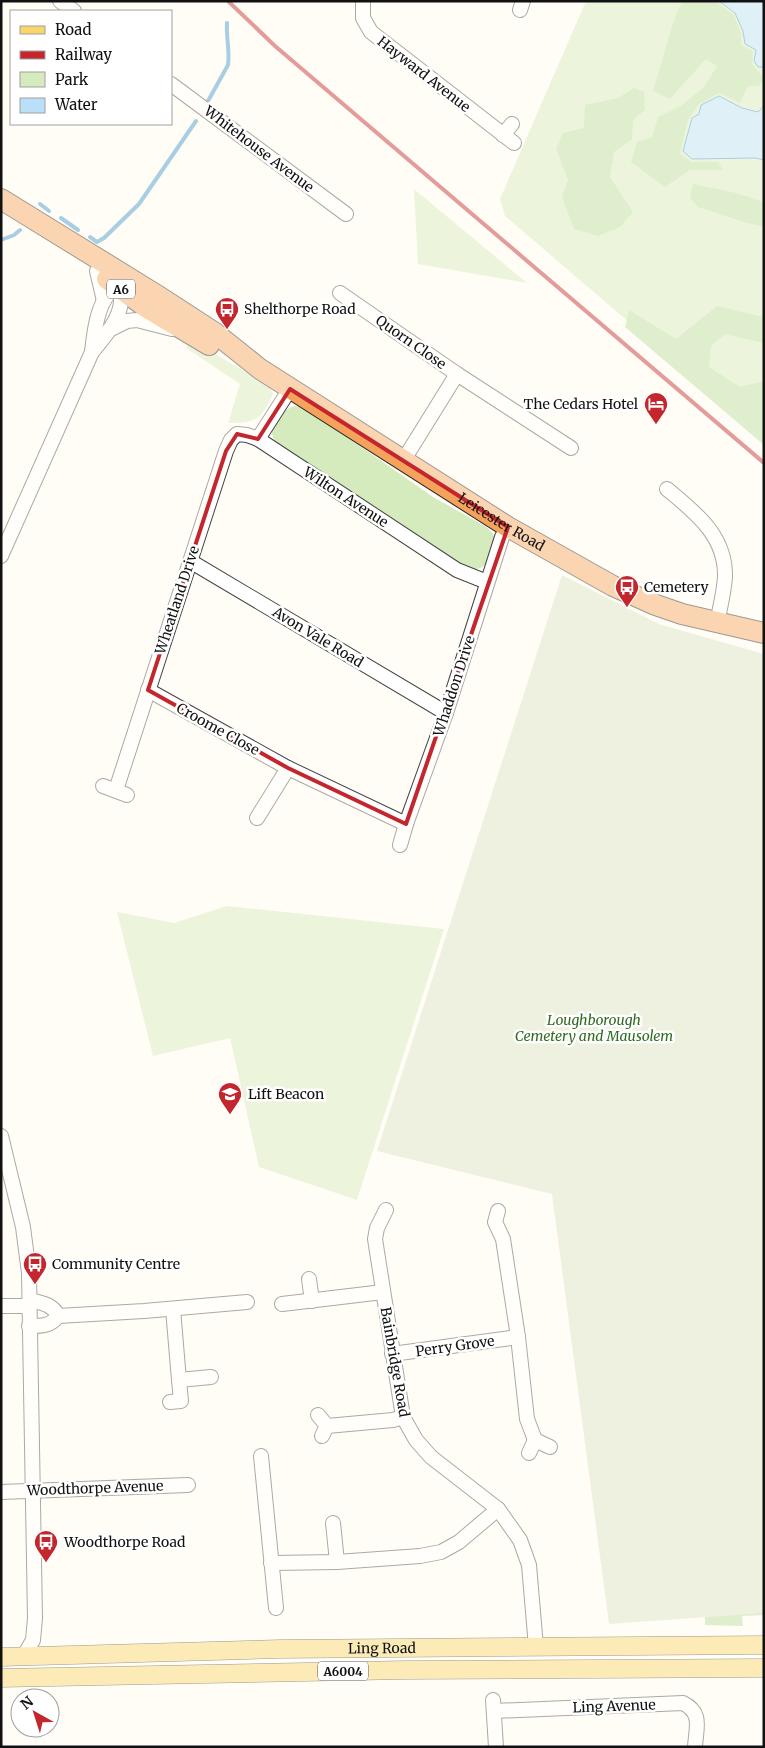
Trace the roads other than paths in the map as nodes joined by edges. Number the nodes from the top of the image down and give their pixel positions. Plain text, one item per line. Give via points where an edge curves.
1 (60, 1) edge
2 (364, 1) edge
3 (73, 10) edge
4 (172, 85) edge
5 (512, 124) dead end
6 (1, 199) edge
7 (346, 214) dead end
8 (100, 266) junction
9 (127, 285) junction
10 (340, 293) dead end
11 (104, 301) junction
12 (109, 330) junction
13 (208, 344) junction
14 (92, 352) junction
15 (260, 369) junction
16 (457, 374) junction
17 (290, 389) junction
18 (258, 439) junction
19 (571, 448) dead end
20 (403, 461) junction
21 (667, 489) dead end
22 (508, 527) junction
23 (1, 556) edge
24 (190, 561) junction
25 (487, 582) junction
26 (717, 623) junction
27 (764, 633) edge
28 (148, 690) junction
29 (446, 713) junction
30 (288, 768) junction
31 (115, 790) dead end
32 (258, 818) dead end
33 (406, 824) junction
34 (400, 845) dead end
35 (1, 1136) edge
36 (388, 1207) dead end
37 (492, 1220) dead end
38 (309, 1279) dead end
39 (383, 1292) junction
40 (312, 1301) junction
41 (247, 1302) dead end
42 (30, 1303) junction
43 (282, 1304) dead end
44 (1, 1306) edge
45 (173, 1308) junction
46 (58, 1316) junction
47 (29, 1326) junction
48 (518, 1337) junction
49 (392, 1354) junction
50 (211, 1377) dead end
51 (179, 1380) junction
52 (170, 1402) dead end
53 (318, 1415) dead end
54 (403, 1417) junction
55 (550, 1447) dead end
56 (261, 1456) dead end
57 (188, 1485) dead end
58 (33, 1491) junction
59 (1, 1492) edge
60 (498, 1509) junction
61 (333, 1524) dead end
62 (337, 1562) junction
63 (271, 1563) junction
64 (276, 1608) dead end
65 (764, 1645) edge
66 (536, 1647) junction
67 (24, 1656) junction
68 (1, 1657) edge
69 (764, 1668) edge
70 (1, 1677) edge
71 (496, 1747) edge
72 (695, 1747) edge

1 - 3 street
2 - 5 street, Hayward Avenue via 363,18 371,32 509,139
4 - 7 street, Whitehouse Avenue
6 - 8 highway, Leicester Road / A6
8 - 9 highway, Leicester Road / A6
8 - 11 street
9 - 11 street via 110,291
9 - 12 street via 121,297 121,307
9 - 13 highway, Leicester Road / A6 via 147,308
9 - 15 highway, Leicester Road / A6 via 215,333
10 - 16 street, Quorn Close
11 - 14 street via 95,326
12 - 13 street via 137,320 169,328
12 - 14 street
13 - 15 highway, Leicester Road / A6
14 - 23 street
15 - 17 highway, Leicester Road / A6
16 - 19 street, Quorn Close
16 - 20 street, Quorn Close
17 - 18 street
17 - 20 highway, Leicester Road / A6
18 - 24 street, Wheatland Drive via 237,434 231,440
18 - 25 street, Wilton Avenue via 457,570
20 - 22 highway, Leicester Road / A6
21 - 26 street via 710,529 722,553 725,576
22 - 25 street, Whaddon Drive
22 - 26 highway, Leicester Road / A6 via 613,586 682,614
24 - 28 street, Wheatland Drive
24 - 29 street, Avon Vale Road
25 - 29 street, Whaddon Drive
26 - 27 highway, Leicester Road / A6
28 - 30 street, Croome Close
28 - 31 street, Wheatland Drive
29 - 33 street, Whaddon Drive
30 - 32 street
30 - 33 street, Croome Close
33 - 34 street, Whaddon Drive
35 - 42 street via 23,1227
36 - 39 street, Bainbridge Road via 375,1238
37 - 48 street via 503,1239
38 - 40 street
39 - 40 street
39 - 49 street, Bainbridge Road
40 - 43 street
41 - 45 street
42 - 44 street
42 - 46 street via 48,1305
42 - 47 street
45 - 46 street
45 - 51 street
46 - 47 street via 45,1326
47 - 58 street
48 - 49 street, Perry Grove
48 - 55 street via 532,1446
49 - 54 street, Bainbridge Road
50 - 51 street
51 - 52 street via 181,1401
53 - 54 street via 325,1431
54 - 60 street, Bainbridge Road via 416,1440 432,1457
56 - 63 street
57 - 58 street, Woodthorpe Avenue
58 - 59 street, Woodthorpe Avenue
58 - 67 street via 35,1618 33,1640
60 - 62 street via 459,1542 441,1552
60 - 66 street, Bainbridge Road via 520,1540 529,1565
61 - 62 street
62 - 63 street
63 - 64 street
65 - 66 main road, Ling Road / A6004
66 - 67 main road, Ling Road / A6004
67 - 68 main road, Ling Road / A6004
67 - 70 main road
69 - 70 main road, Ling Road / A6004
71 - 72 street, Ling Avenue via 493,1705 683,1703 692,1707 697,1715

